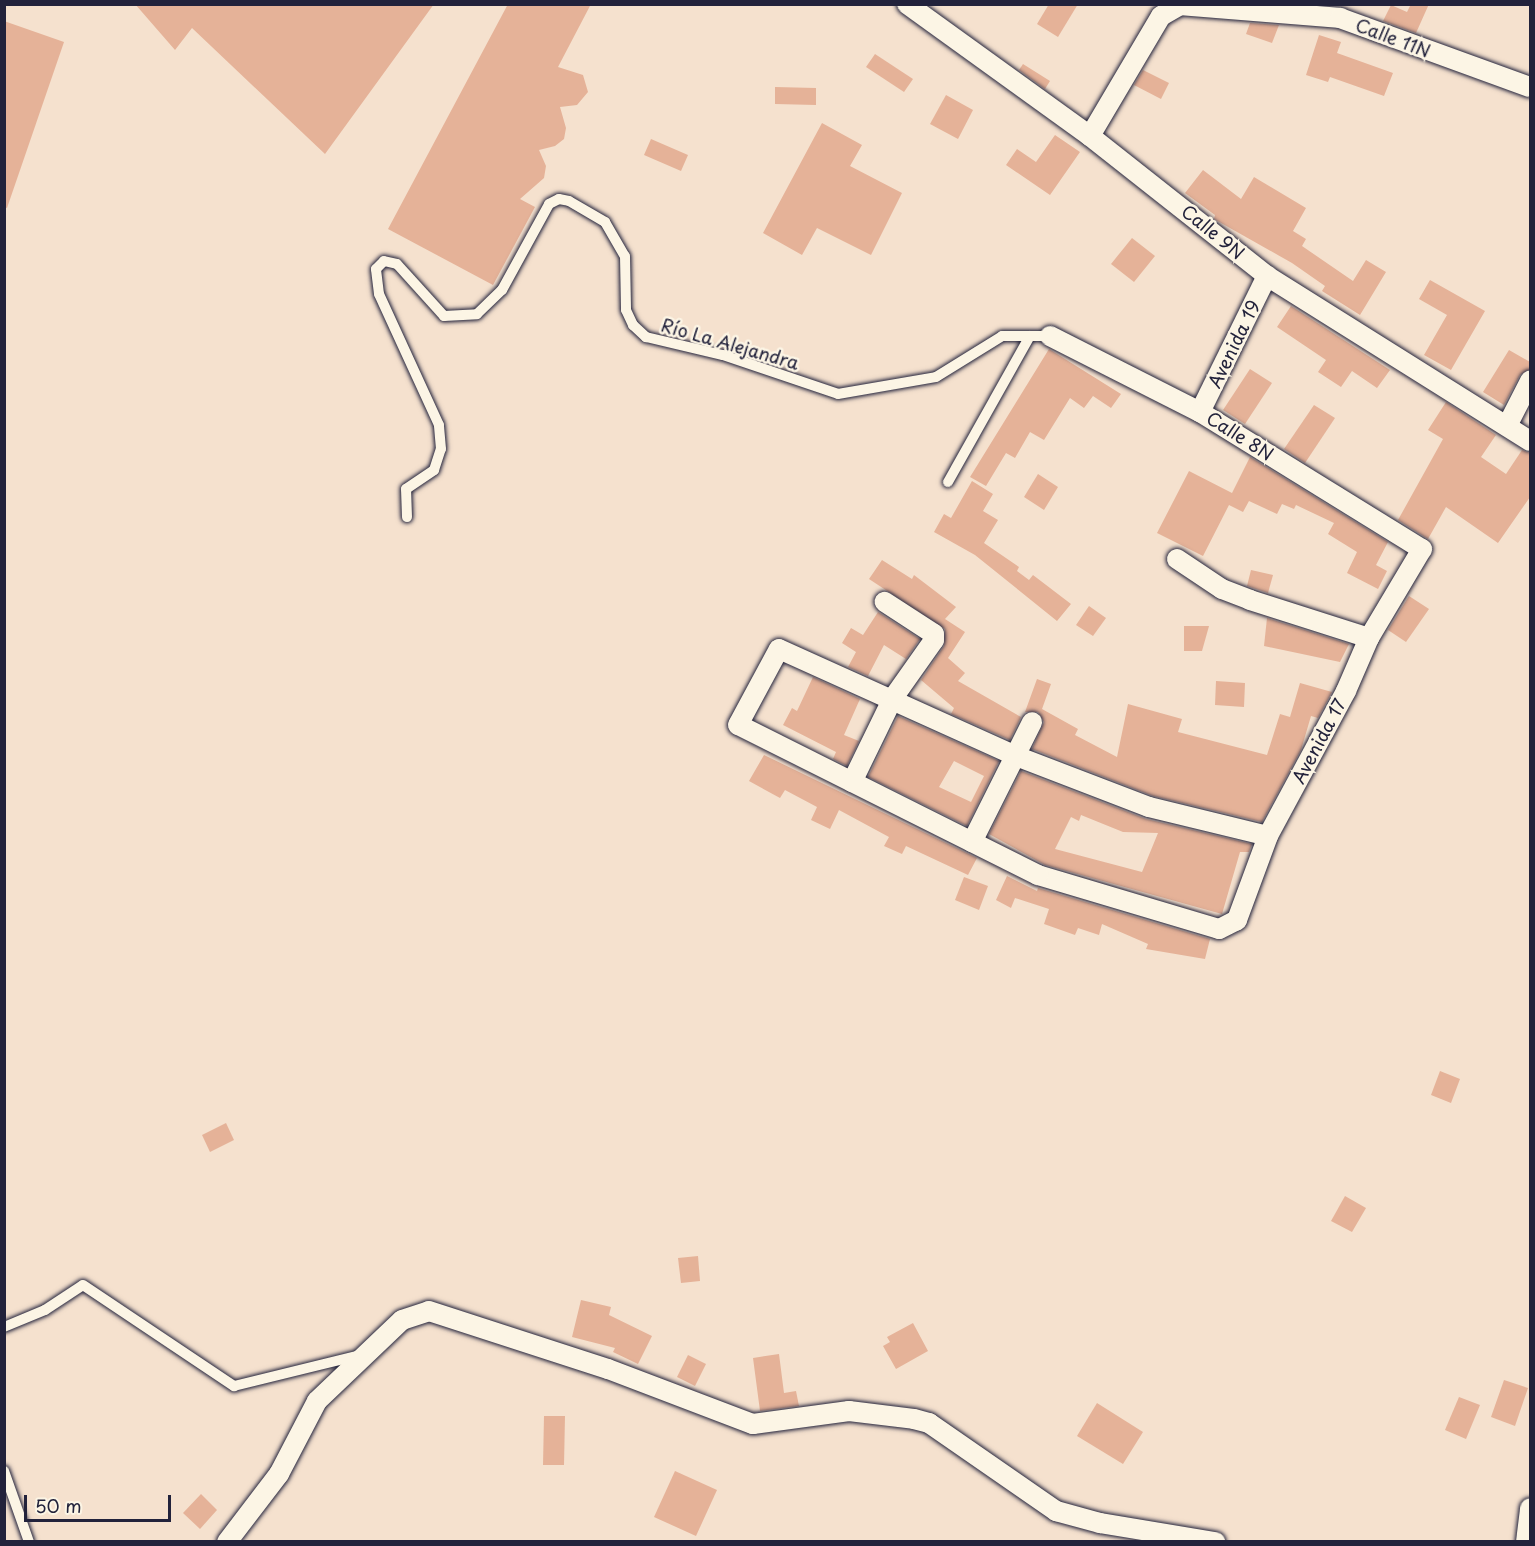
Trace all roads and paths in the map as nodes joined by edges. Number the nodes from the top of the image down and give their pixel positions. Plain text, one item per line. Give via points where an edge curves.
1 (907, 4) edge
2 (1180, 5) edge
3 (1530, 87) edge
4 (1090, 136) junction
5 (1267, 276) junction
6 (1030, 336) junction
7 (1050, 336) joint
8 (1530, 381) edge
9 (1200, 412) junction
10 (1507, 426) junction
11 (1530, 441) edge
12 (948, 482) dead end
13 (406, 517) dead end
14 (1422, 549) joint
15 (1177, 558) dead end
16 (885, 602) dead end
17 (1369, 638) junction
18 (893, 698) junction
19 (1032, 722) dead end
20 (1016, 756) junction
21 (852, 782) junction
22 (1268, 837) junction
23 (972, 842) junction
24 (4, 1327) edge
25 (365, 1354) junction
26 (4, 1471) edge
27 (1530, 1509) edge
28 (29, 1542) edge
29 (227, 1542) edge
30 (1215, 1542) edge
31 (1526, 1542) edge

1 - 4 street, Calle 9N
2 - 3 street, Calle 11N via 1340,18
2 - 4 street via 1161,16
4 - 5 street, Calle 9N
5 - 9 street, Avenida 19
5 - 10 street, Calle 9N
6 - 7 lane, Río La Alejandra
6 - 12 lane
6 - 13 lane, Río La Alejandra via 1002,336 936,377 838,394 723,355 646,337 633,325 626,310 625,256 605,222 559,199 549,204 502,290 477,314 444,316 397,264 384,261 376,269 379,294 439,425 441,449 434,470 406,489
7 - 9 street, Calle 8N
8 - 10 street
9 - 14 street, Calle 8N
10 - 11 street, Calle 9N
14 - 17 street, Avenida 17
15 - 17 street via 1222,589
16 - 18 street via 934,634
17 - 22 street, Avenida 17 via 1346,691
18 - 20 street
18 - 21 street
18 - 21 street via 779,649 738,725
19 - 20 street
20 - 22 street via 1149,807
20 - 23 street
21 - 23 street
22 - 23 street, Avenida 17 via 1237,920 1219,929 1038,875
24 - 25 lane via 45,1310 83,1285 234,1386
25 - 29 street via 317,1401 279,1474
25 - 30 street via 402,1320 429,1311 564,1354 753,1424 849,1411 922,1421 1056,1511 1100,1523
26 - 28 lane
27 - 31 street

